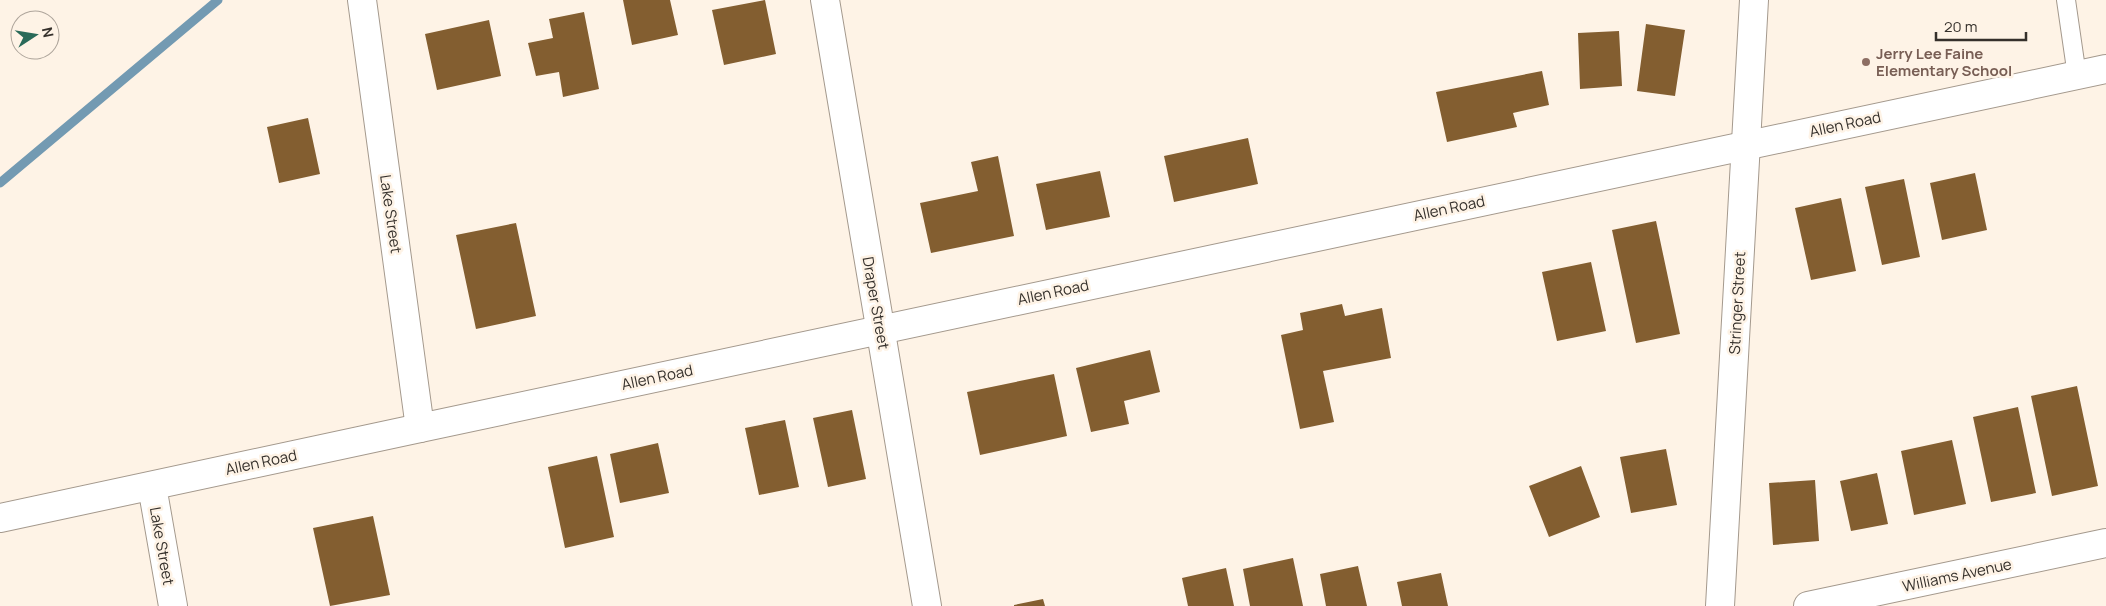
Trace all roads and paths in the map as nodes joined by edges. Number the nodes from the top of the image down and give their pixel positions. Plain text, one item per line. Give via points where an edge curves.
1 (362, 0) edge
2 (825, 0) edge
3 (1754, 0) edge
4 (2066, 0) edge
5 (2106, 69) edge
6 (2077, 76) junction
7 (1746, 144) junction
8 (880, 329) junction
9 (420, 428) junction
10 (152, 486) junction
11 (0, 518) edge
12 (2106, 543) edge
13 (172, 606) edge
14 (928, 606) edge
15 (1720, 606) edge
16 (1808, 606) edge

1 - 9 street, Lake Street
2 - 8 street, Draper Street
3 - 7 street, Stringer Street
4 - 6 lane
5 - 6 street, Allen Road
6 - 7 street, Allen Road
7 - 8 street, Allen Road
7 - 15 street, Stringer Street
8 - 9 street, Allen Road
8 - 14 street, Draper Street
9 - 10 street, Allen Road
10 - 11 street, Allen Road
10 - 13 street, Lake Street
12 - 16 street, Williams Avenue

